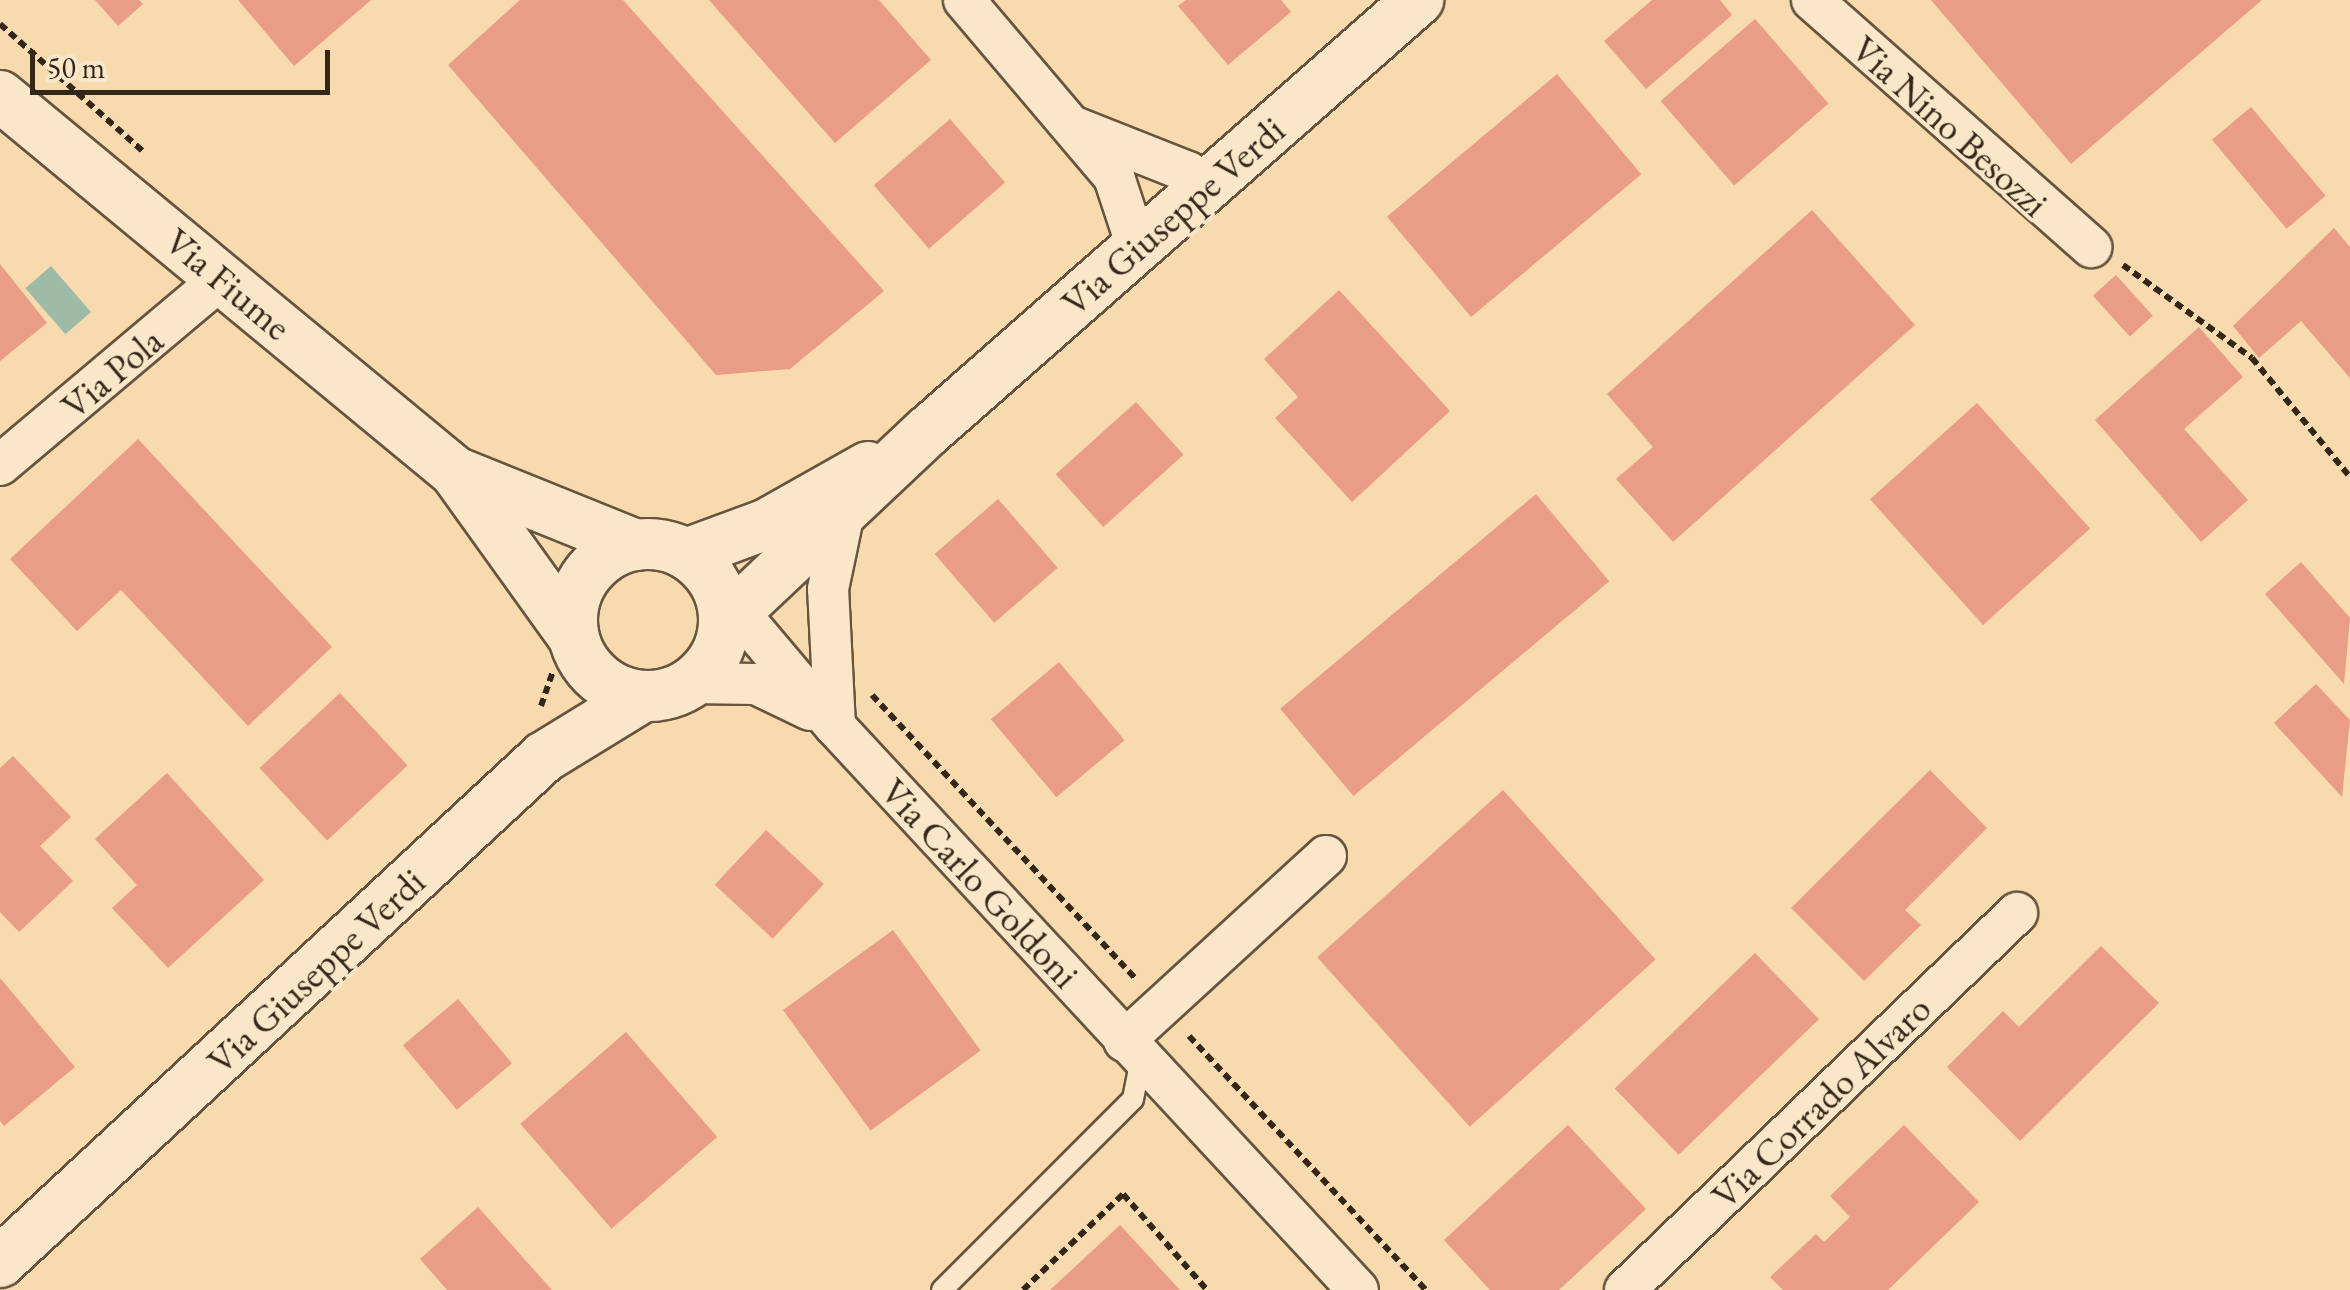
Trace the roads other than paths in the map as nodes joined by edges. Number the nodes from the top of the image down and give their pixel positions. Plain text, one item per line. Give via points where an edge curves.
1 (964, 0) edge
2 (1418, 0) edge
3 (1812, 0) edge
4 (0, 96) edge
5 (1072, 126) junction
6 (1203, 189) junction
7 (1137, 247) junction
8 (2091, 248) road end
9 (222, 278) junction
10 (928, 431) junction
11 (0, 465) edge
12 (454, 472) junction
13 (844, 517) junction
14 (636, 544) junction
15 (716, 593) junction
16 (572, 636) junction
17 (692, 683) junction
18 (642, 696) junction
19 (835, 726) junction
20 (1326, 856) dead end
21 (2017, 913) dead end
22 (1133, 1050) junction
23 (0, 1262) edge
24 (942, 1290) edge
25 (1358, 1290) edge
26 (1625, 1290) edge

1 - 5 street
2 - 6 street, Via Giuseppe Verdi
3 - 8 street, Via Nino Besozzi
4 - 9 street, Via Fiume
5 - 6 street via 1188,172
5 - 7 street via 1114,177
6 - 7 street, Via Giuseppe Verdi
7 - 10 street, Via Giuseppe Verdi
9 - 11 street, Via Pola
9 - 12 street, Via Fiume
10 - 13 street, Via Giuseppe Verdi
10 - 15 street, Via Giuseppe Verdi via 767,524
12 - 14 street, Via Fiume
12 - 16 street, Via Fiume
13 - 15 street, Via Giuseppe Verdi
13 - 19 street via 828,574
14 - 15 street, Via Fiume
14 - 16 street via 593,566 572,610
15 - 17 street via 720,646
15 - 19 street, Via Carlo Goldoni
16 - 18 street, Via Fiume via 597,677
17 - 18 street
17 - 19 street, Via Carlo Goldoni via 756,684
18 - 23 street, Via Giuseppe Verdi via 544,757
19 - 22 street, Via Carlo Goldoni
20 - 22 street via 1162,1006
21 - 26 street, Via Corrado Alvaro
22 - 24 lane via 1134,1100
22 - 25 street, Via Carlo Goldoni

